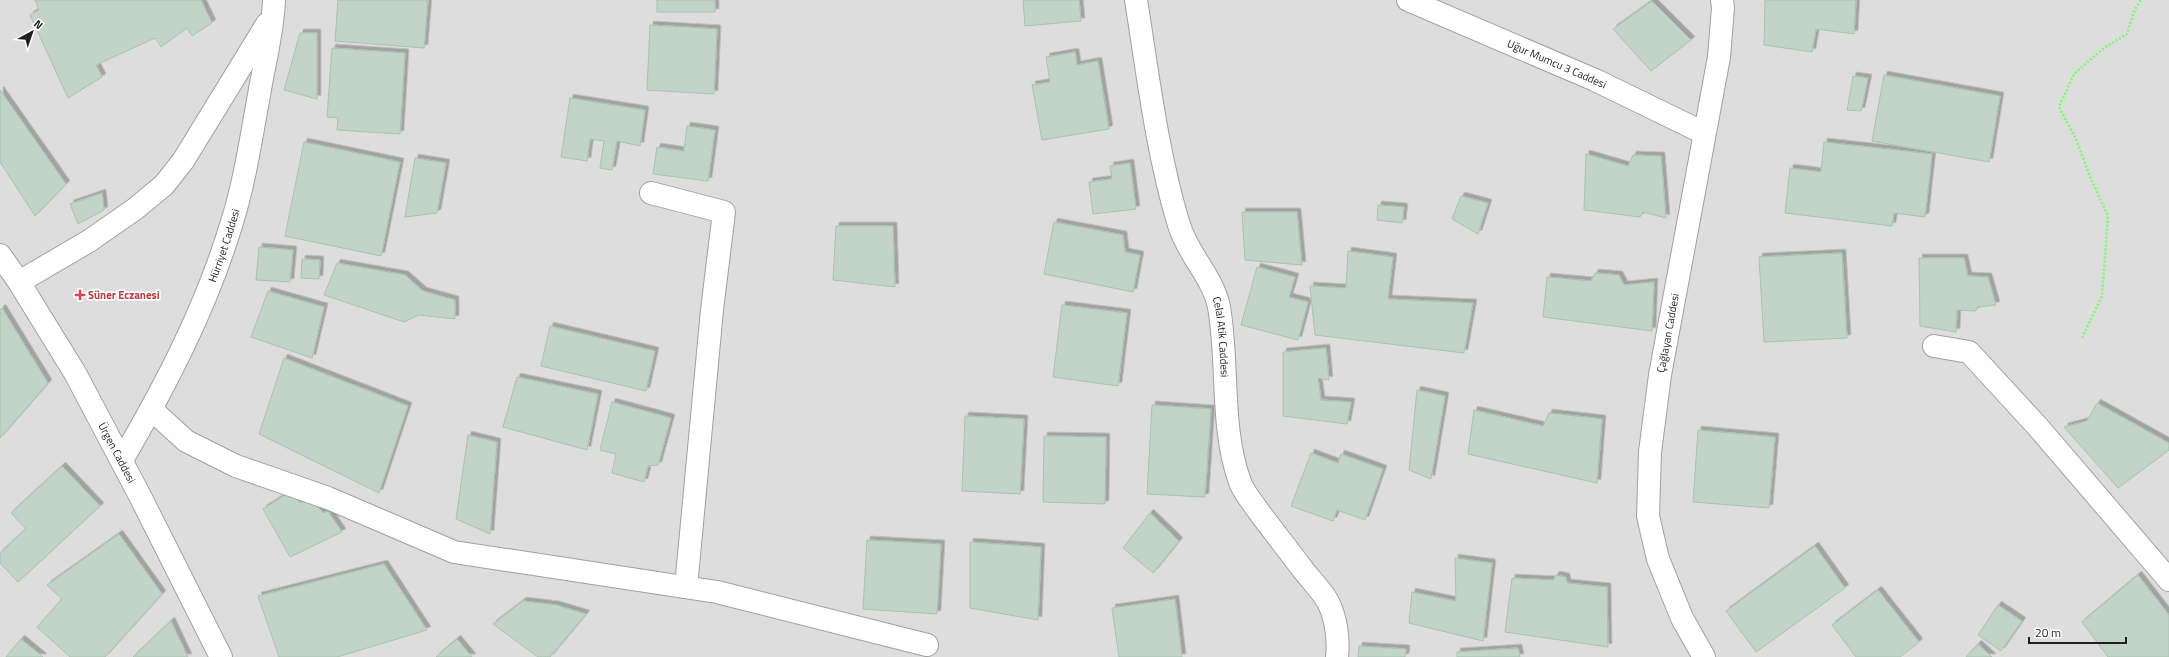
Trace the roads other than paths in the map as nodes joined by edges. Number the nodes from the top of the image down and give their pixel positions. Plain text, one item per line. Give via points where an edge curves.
1 (1136, 0) edge
2 (1408, 0) edge
3 (1722, 0) edge
4 (274, 6) edge
5 (1704, 134) junction
6 (651, 193) dead end
7 (0, 255) edge
8 (19, 282) junction
9 (1934, 346) dead end
10 (151, 409) junction
11 (122, 460) junction
12 (2169, 580) edge
13 (686, 587) junction
14 (927, 644) dead end
15 (221, 657) edge
16 (1337, 657) edge
17 (1704, 657) edge

1 - 16 street, Celal Atik Caddesi via 1169,190 1180,228 1194,257 1211,283 1219,306 1229,434 1241,484 1276,535 1328,602 1334,622
2 - 5 street, Uğur Mumcu 3 Caddesi via 1595,80
3 - 5 street, Çağlayan Caddesi via 1719,57
4 - 8 street, Hürriyet Caddesi via 183,161 164,185 89,241
4 - 10 street, Hürriyet Caddesi via 244,176 233,222 190,332
5 - 17 street, Çağlayan Caddesi via 1660,375 1650,452 1648,516 1658,559 1682,618
6 - 13 street via 724,212 712,310
7 - 8 street, Ürgen Caddesi
8 - 11 street, Ürgen Caddesi via 75,373
9 - 12 street via 1969,352 2038,427
10 - 11 street, Hürriyet Caddesi
10 - 13 street via 186,441 236,466 328,498 454,552
11 - 15 street, Ürgen Caddesi
13 - 14 street via 717,592

